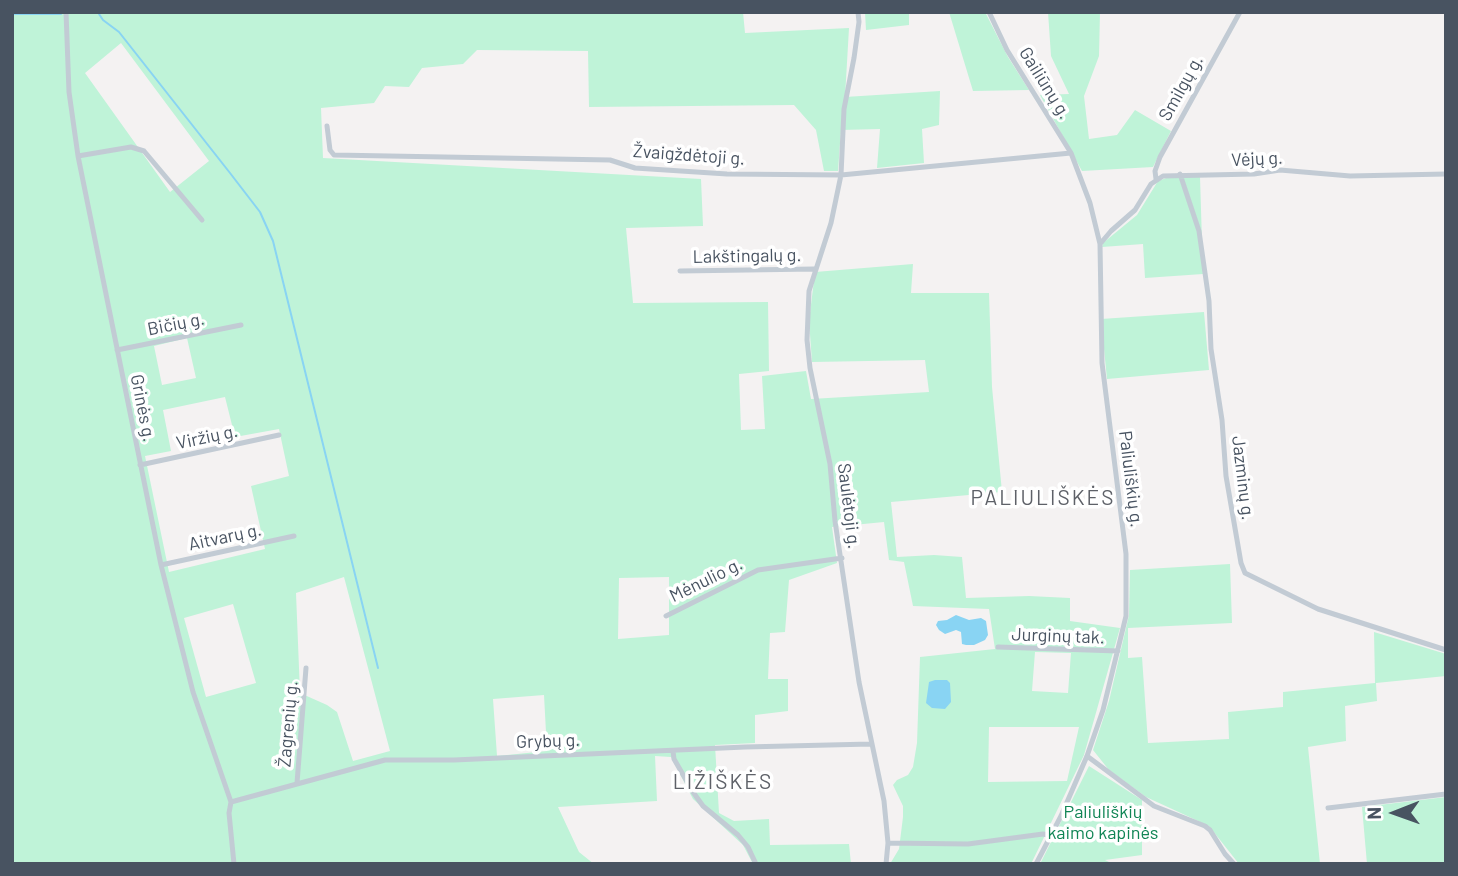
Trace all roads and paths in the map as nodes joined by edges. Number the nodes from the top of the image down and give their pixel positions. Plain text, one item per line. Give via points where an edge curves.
1 (66, 12) edge
2 (858, 12) edge
3 (989, 12) edge
4 (1240, 12) edge
5 (327, 126) dead end
6 (1071, 153) junction
7 (78, 156) junction
8 (1077, 169) joint
9 (1180, 174) junction
10 (1446, 174) edge
11 (841, 175) junction
12 (1156, 179) junction
13 (202, 220) dead end
14 (1100, 244) junction
15 (814, 270) junction
16 (680, 271) dead end
17 (241, 325) dead end
18 (117, 350) junction
19 (279, 435) dead end
20 (140, 465) junction
21 (294, 536) dead end
22 (842, 558) junction
23 (161, 565) junction
24 (666, 616) dead end
25 (998, 647) dead end
26 (1446, 650) edge
27 (1118, 651) junction
28 (306, 668) dead end
29 (872, 744) junction
30 (673, 751) junction
31 (1087, 756) junction
32 (297, 783) junction
33 (1446, 794) edge
34 (230, 802) junction
35 (1328, 808) dead end
36 (1052, 836) junction
37 (888, 843) junction
38 (234, 864) edge
39 (756, 864) edge
40 (886, 864) edge
41 (1036, 864) edge
42 (1234, 864) edge

1 - 7 street, Grinės g. via 69,92
2 - 11 street, Saulėtoji g. via 844,109
3 - 6 street, Gailiūnų g. via 1007,50
4 - 12 street, Smilgų g. via 1160,157
5 - 11 street, Žvaigždėtoji g. via 334,155 610,160 635,168 727,174
6 - 8 street, Gailiūnų g.
6 - 11 street, Žvaigždėtoji g.
7 - 13 street via 131,147 144,151
7 - 18 street, Grinės g.
8 - 14 street, Paliuliškių g.
9 - 10 street, Vėjų g. via 1280,170 1350,176
9 - 12 street, Vėjų g.
9 - 26 street, Jazminų g. via 1199,231 1226,476 1245,573 1318,609
11 - 15 street, Saulėtoji g. via 831,223
12 - 14 street via 1135,210
14 - 27 street, Paliuliškių g. via 1102,363 1127,578 1126,616
15 - 16 street, Lakštingalų g.
15 - 22 street, Saulėtoji g. via 807,340 831,464
17 - 18 street, Bičių g.
18 - 20 street, Grinės g.
19 - 20 street, Viržių g.
20 - 23 street, Grinės g.
21 - 23 street, Aitvarų g.
22 - 24 street, Mėnulio g. via 758,570
22 - 29 street, Saulėtoji g.
23 - 34 street, Grinės g. via 193,692
25 - 27 street, Jurginų tak.
27 - 31 street, Paliuliškių g.
28 - 32 street, Žagrenių g.
29 - 30 street, Grybų g.
29 - 37 street, Saulėtoji g.
30 - 32 street, Grybų g. via 385,760
30 - 39 street via 693,792 738,835
31 - 36 street, Paliuliškių g.
31 - 42 street via 1154,806 1205,825
32 - 34 street, Grybų g.
33 - 35 street
34 - 38 street, Grinės g.
36 - 37 street via 968,844
36 - 41 street, Paliuliškių g.
37 - 40 street, Saulėtoji g.

